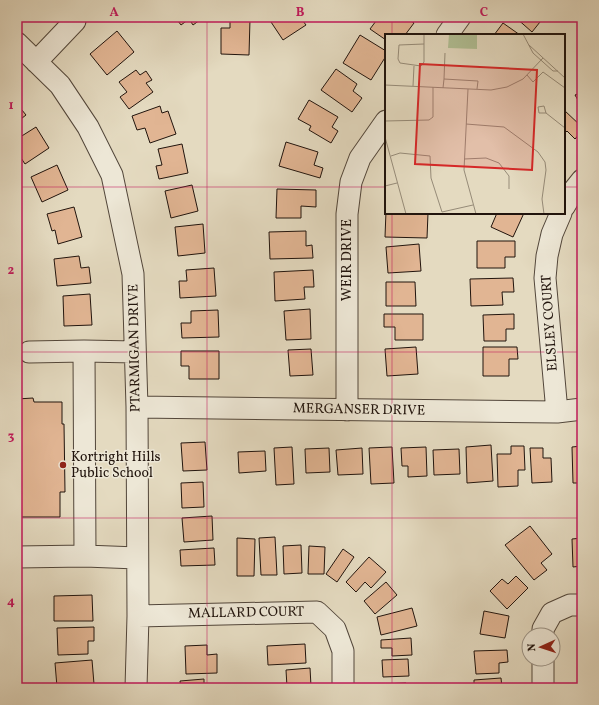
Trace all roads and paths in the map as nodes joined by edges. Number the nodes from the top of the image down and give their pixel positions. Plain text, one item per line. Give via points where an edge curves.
1 (69, 17) edge
2 (460, 17) edge
3 (448, 34) edge
4 (17, 43) edge
5 (36, 62) junction
6 (385, 122) edge
7 (582, 180) edge
8 (565, 205) edge
9 (561, 214) edge
10 (84, 351) junction
11 (29, 352) dead end
12 (135, 352) junction
13 (137, 407) junction
14 (582, 409) edge
15 (347, 410) junction
16 (557, 412) junction
17 (85, 556) junction
18 (17, 557) edge
19 (137, 558) junction
20 (582, 605) edge
21 (138, 616) junction
22 (545, 627) edge
23 (543, 667) edge
24 (136, 688) edge
25 (343, 688) edge
26 (543, 688) edge

1 - 5 street via 75,21
2 - 3 street
4 - 5 street, PTARMIGAN DRIVE
5 - 12 street, PTARMIGAN DRIVE via 60,85 88,127 112,175 133,274
6 - 15 street, WEIR DRIVE via 360,158 352,182 347,214
7 - 8 street
9 - 16 street, ELSLEY COURT via 552,234 545,278
10 - 11 street
10 - 12 street
10 - 17 street
12 - 13 street, PTARMIGAN DRIVE
13 - 15 street, MERGANSER DRIVE
13 - 19 street, PTARMIGAN DRIVE
14 - 16 street, MERGANSER DRIVE
15 - 16 street, MERGANSER DRIVE
17 - 18 street
17 - 19 street
19 - 21 street, PTARMIGAN DRIVE
20 - 22 street via 570,605 552,613
21 - 24 street, PTARMIGAN DRIVE
21 - 25 street, MALLARD COURT via 317,612 335,629 343,651
23 - 26 street

